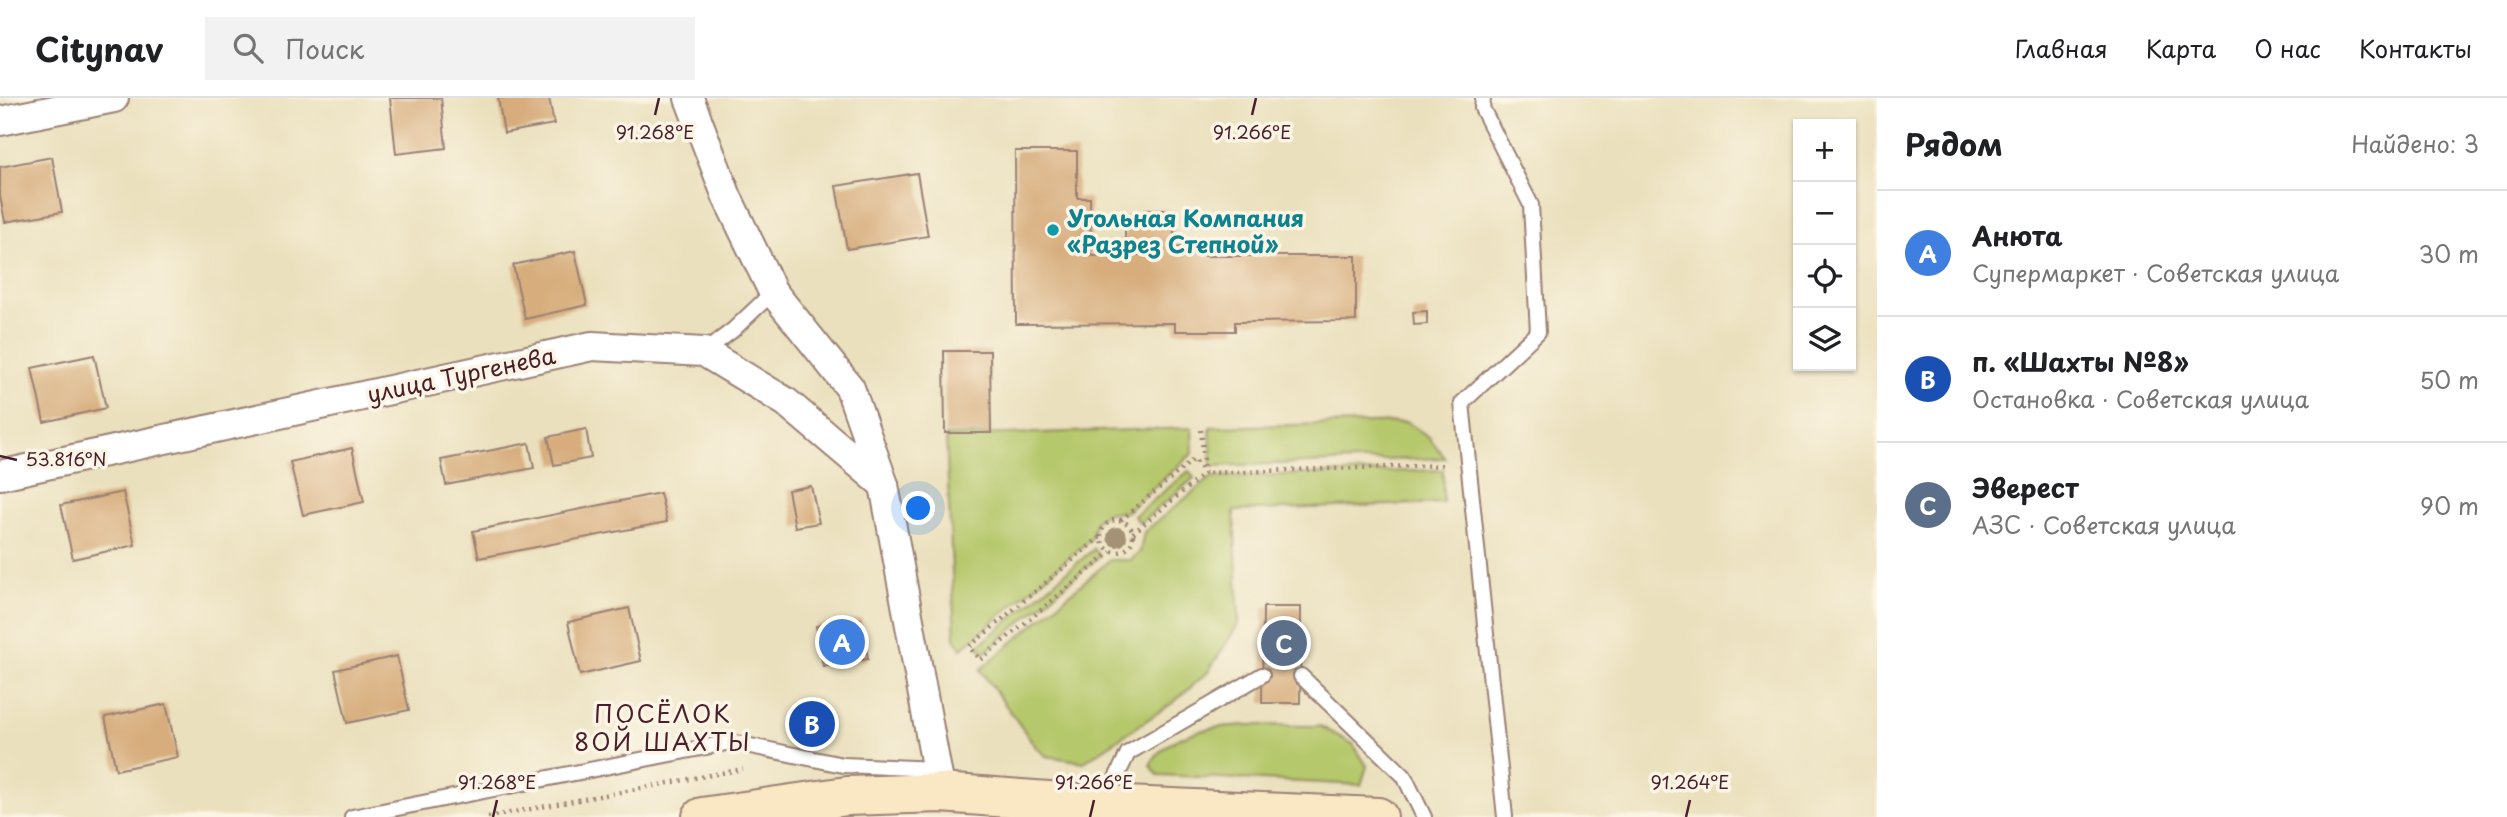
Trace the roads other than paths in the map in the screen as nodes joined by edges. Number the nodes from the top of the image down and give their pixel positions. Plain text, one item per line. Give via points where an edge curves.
1 (114, 98) edge
2 (689, 98) edge
3 (1483, 98) edge
4 (0, 121) edge
5 (772, 292) junction
6 (704, 352) junction
7 (0, 475) edge
8 (884, 485) junction
9 (1262, 675) dead end
10 (1300, 676) dead end
11 (938, 781) junction
12 (1097, 811) edge
13 (352, 817) edge
14 (702, 817) edge
15 (1002, 817) edge
16 (1378, 817) edge
17 (1424, 817) edge
18 (1505, 817) edge

1 - 4 street
2 - 5 street via 727,197
3 - 18 lane via 1482,107 1531,205 1538,332 1462,403
5 - 6 lane
5 - 8 street via 850,388
6 - 7 street, улица Тургенева via 592,346
6 - 8 street, улица Тургенева via 786,402
8 - 11 street
9 - 12 lane via 1128,754
10 - 17 lane via 1404,776
11 - 12 main road
11 - 13 lane via 731,741
11 - 14 main road
12 - 15 main road
12 - 16 main road

